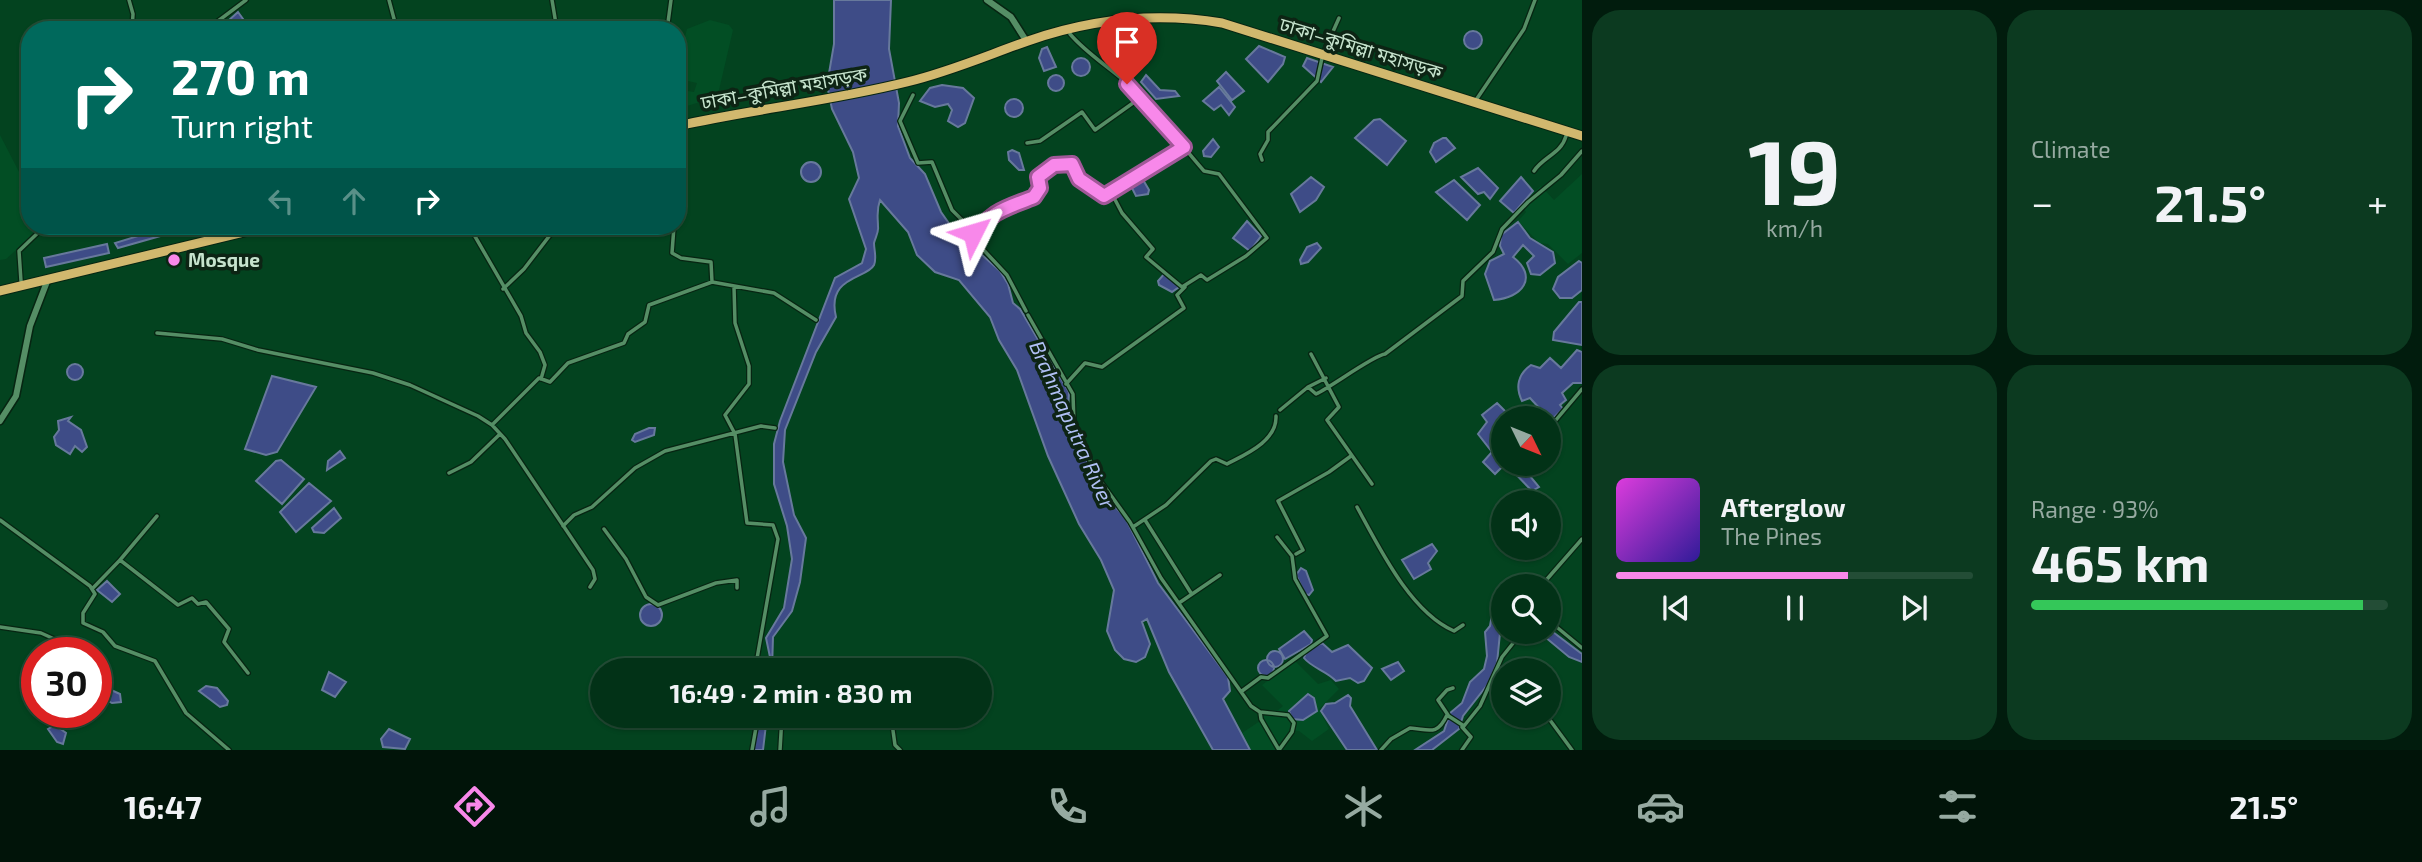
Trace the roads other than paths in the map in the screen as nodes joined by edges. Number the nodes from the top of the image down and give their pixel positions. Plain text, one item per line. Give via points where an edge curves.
1 (128, 0) edge
2 (246, 0) edge
3 (389, 0) edge
4 (552, 0) edge
5 (671, 0) edge
6 (987, 0) edge
7 (1535, 0) edge
8 (1339, 18) dead end
9 (133, 21) edge
10 (218, 21) edge
11 (395, 21) edge
12 (556, 21) edge
13 (668, 21) edge
14 (1070, 34) junction
15 (1027, 42) junction
16 (1323, 56) junction
17 (911, 87) junction
18 (1140, 98) junction
19 (1476, 102) junction
20 (686, 127) edge
21 (1566, 136) junction
22 (1582, 139) edge
23 (1027, 143) dead end
24 (1184, 147) junction
25 (1582, 151) edge
26 (1262, 160) dead end
27 (1534, 171) dead end
28 (1111, 192) junction
29 (36, 235) edge
30 (212, 235) edge
31 (231, 235) edge
32 (474, 235) edge
33 (550, 235) edge
34 (673, 235) edge
35 (978, 236) junction
36 (48, 279) junction
37 (21, 281) junction
38 (712, 282) junction
39 (734, 287) junction
40 (1185, 287) junction
41 (0, 289) edge
42 (503, 289) junction
43 (816, 320) dead end
44 (157, 333) dead end
45 (1311, 354) dead end
46 (1326, 378) junction
47 (541, 379) junction
48 (1066, 384) junction
49 (1308, 387) junction
50 (1331, 387) junction
51 (1582, 389) edge
52 (1280, 410) dead end
53 (1561, 414) edge
54 (1276, 416) dead end
55 (0, 421) edge
56 (492, 425) junction
57 (775, 428) dead end
58 (500, 434) junction
59 (735, 434) junction
60 (1351, 456) junction
61 (449, 473) dead end
62 (1373, 484) dead end
63 (1357, 507) dead end
64 (157, 516) dead end
65 (0, 520) edge
66 (1145, 520) junction
67 (562, 526) junction
68 (1133, 527) junction
69 (604, 528) dead end
70 (1277, 537) dead end
71 (1582, 539) edge
72 (1296, 554) dead end
73 (120, 560) junction
74 (1551, 574) edge
75 (1220, 575) dead end
76 (590, 587) dead end
77 (737, 588) dead end
78 (92, 589) junction
79 (1191, 593) junction
80 (1179, 603) junction
81 (1463, 625) dead end
82 (0, 627) edge
83 (1561, 631) edge
84 (50, 637) edge
85 (1512, 644) edge
86 (1582, 648) edge
87 (757, 658) edge
88 (1501, 658) edge
89 (248, 673) dead end
90 (1491, 682) edge
91 (1453, 688) dead end
92 (1242, 691) junction
93 (1260, 712) junction
94 (1448, 715) junction
95 (1462, 727) junction
96 (756, 728) edge
97 (781, 728) edge
98 (893, 728) edge
99 (1556, 728) edge
100 (228, 750) edge
101 (752, 750) edge
102 (780, 750) edge
103 (900, 750) edge
104 (1279, 750) edge
105 (1381, 750) edge
106 (1462, 750) edge
107 (1572, 750) edge

1 - 9 street
2 - 10 street
3 - 11 street
4 - 12 street
5 - 13 street
6 - 15 street via 1012,17
7 - 19 street via 1524,29 1482,86
8 - 16 street
14 - 16 highway, ঢাকা–কুমিল্লা মহাসড়ক via 1133,22 1193,23
14 - 17 highway, ঢাকা–কুমিল্লা মহাসড়ক
14 - 18 street
15 - 16 highway, ঢাকা–কুমিল্লা মহাসড়ক via 1101,22 1143,16 1186,17 1222,23
15 - 17 highway, ঢাকা–কুমিল্লা মহাসড়ক
16 - 19 highway, ঢাকা–কুমিল্লা মহাসড়ক
16 - 21 highway, ঢাকা–কুমিল্লা মহাসড়ক
16 - 26 street via 1317,81 1268,132
17 - 20 highway, ঢাকা–কুমিল্লা মহাসড়ক
17 - 35 street via 901,121 912,153 918,163 932,162 952,210
18 - 23 street via 1095,130 1082,112 1040,141
18 - 24 street
19 - 22 highway, ঢাকা–কুমিল্লা মহাসড়ক
21 - 22 highway, ঢাকা–কুমিল্লা মহাসড়ক
21 - 27 street via 1560,149
24 - 28 street
24 - 40 street via 1205,170 1219,174 1267,238 1225,271 1207,280 1201,275
25 - 50 street via 1502,229 1493,252 1463,281 1462,296 1385,354
28 - 35 street via 1104,196 1083,182 1072,164 1054,165 1038,177 1040,188 1034,197 991,216
28 - 40 street via 1153,248 1146,257
29 - 37 street via 19,251
30 - 37 highway
31 - 36 highway
32 - 42 street
33 - 42 street
34 - 38 street via 672,253 711,262
35 - 48 street via 979,245 1007,275
36 - 41 highway
36 - 55 street via 30,326 16,396
37 - 41 highway
38 - 39 street
38 - 47 street via 654,302 645,322 628,334 624,344 568,363 550,382
39 - 43 street via 774,293
39 - 59 street via 735,323 749,366 749,384 725,415
40 - 48 street via 1177,295 1184,308 1102,367 1085,363
42 - 47 street via 543,358
44 - 56 street via 222,339 373,373 410,385
45 - 46 street
46 - 49 street
46 - 50 street
47 - 56 street
48 - 68 street via 1073,394 1074,425 1085,453
49 - 50 street via 1316,394
49 - 52 street
50 - 60 street via 1339,407 1327,420
51 - 53 street
54 - 66 street via 1270,437 1227,464 1211,461
56 - 58 street
57 - 59 street
58 - 61 street via 471,462
58 - 67 street
59 - 67 street via 665,451 635,468 592,507
59 - 87 street via 747,523 773,525 778,539
60 - 62 street
60 - 72 street via 1278,501 1303,550
63 - 81 street via 1388,556 1392,572 1423,608 1443,627 1454,631
64 - 73 street
65 - 78 street
66 - 68 street
66 - 79 street
67 - 76 street via 593,570 595,579
68 - 80 street
69 - 77 street via 646,597 658,605 716,583 737,580
70 - 92 street via 1292,556 1295,579 1326,636
71 - 74 street
73 - 78 street
73 - 89 street via 178,605 191,598 210,606 229,629 225,644
75 - 79 street
78 - 100 street via 95,594 83,613 83,623 103,632 115,646 155,661 186,713
79 - 80 street
80 - 92 street
82 - 84 street
83 - 86 street
85 - 88 street
90 - 95 street via 1477,712
91 - 94 street via 1438,700
92 - 93 street
93 - 104 street
93 - 104 street via 1288,715 1294,723
94 - 95 street
94 - 105 street via 1436,730 1424,733 1410,728
95 - 106 street via 1471,737
96 - 101 street
97 - 102 street
98 - 103 street
99 - 107 street

